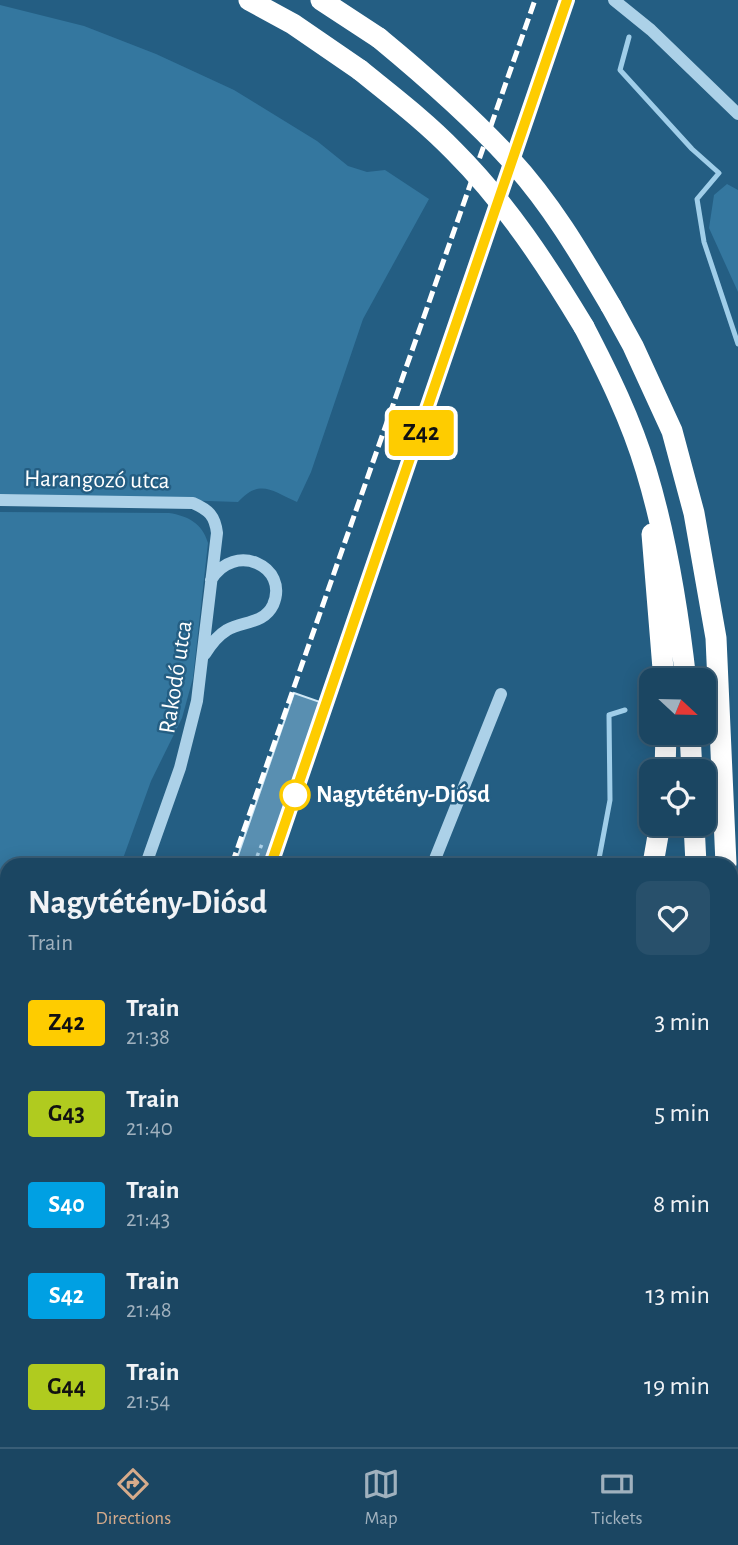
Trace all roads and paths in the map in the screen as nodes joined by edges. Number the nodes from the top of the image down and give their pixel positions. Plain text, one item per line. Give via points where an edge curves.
1 (249, 0) edge
2 (321, 0) edge
3 (614, 0) edge
4 (738, 114) edge
5 (646, 469) junction
6 (0, 500) edge
7 (193, 503) joint
8 (211, 580) junction
9 (204, 655) junction
10 (663, 668) edge
11 (684, 668) edge
12 (501, 694) dead end
13 (658, 836) edge
14 (695, 836) edge
15 (262, 844) dead end
16 (148, 858) edge
17 (256, 858) edge
18 (435, 858) edge
19 (654, 858) edge
20 (696, 858) edge
21 (726, 858) edge

1 - 5 highway, bridge via 360,70 454,151 487,188 547,266 584,327
2 - 21 highway, bridge via 379,38 437,86 512,160 578,249 633,346 672,431 701,548 716,638
3 - 4 street
5 - 10 highway
5 - 11 highway via 666,542
6 - 7 street, Harangozó utca
7 - 8 street, Rakodó utca via 215,519
8 - 9 street, Rakodó utca
8 - 9 street via 223,565 249,560 271,576 276,593 268,613 218,636
9 - 16 street, Rakodó utca via 187,744
12 - 18 street
13 - 19 highway
14 - 20 highway
15 - 17 path

